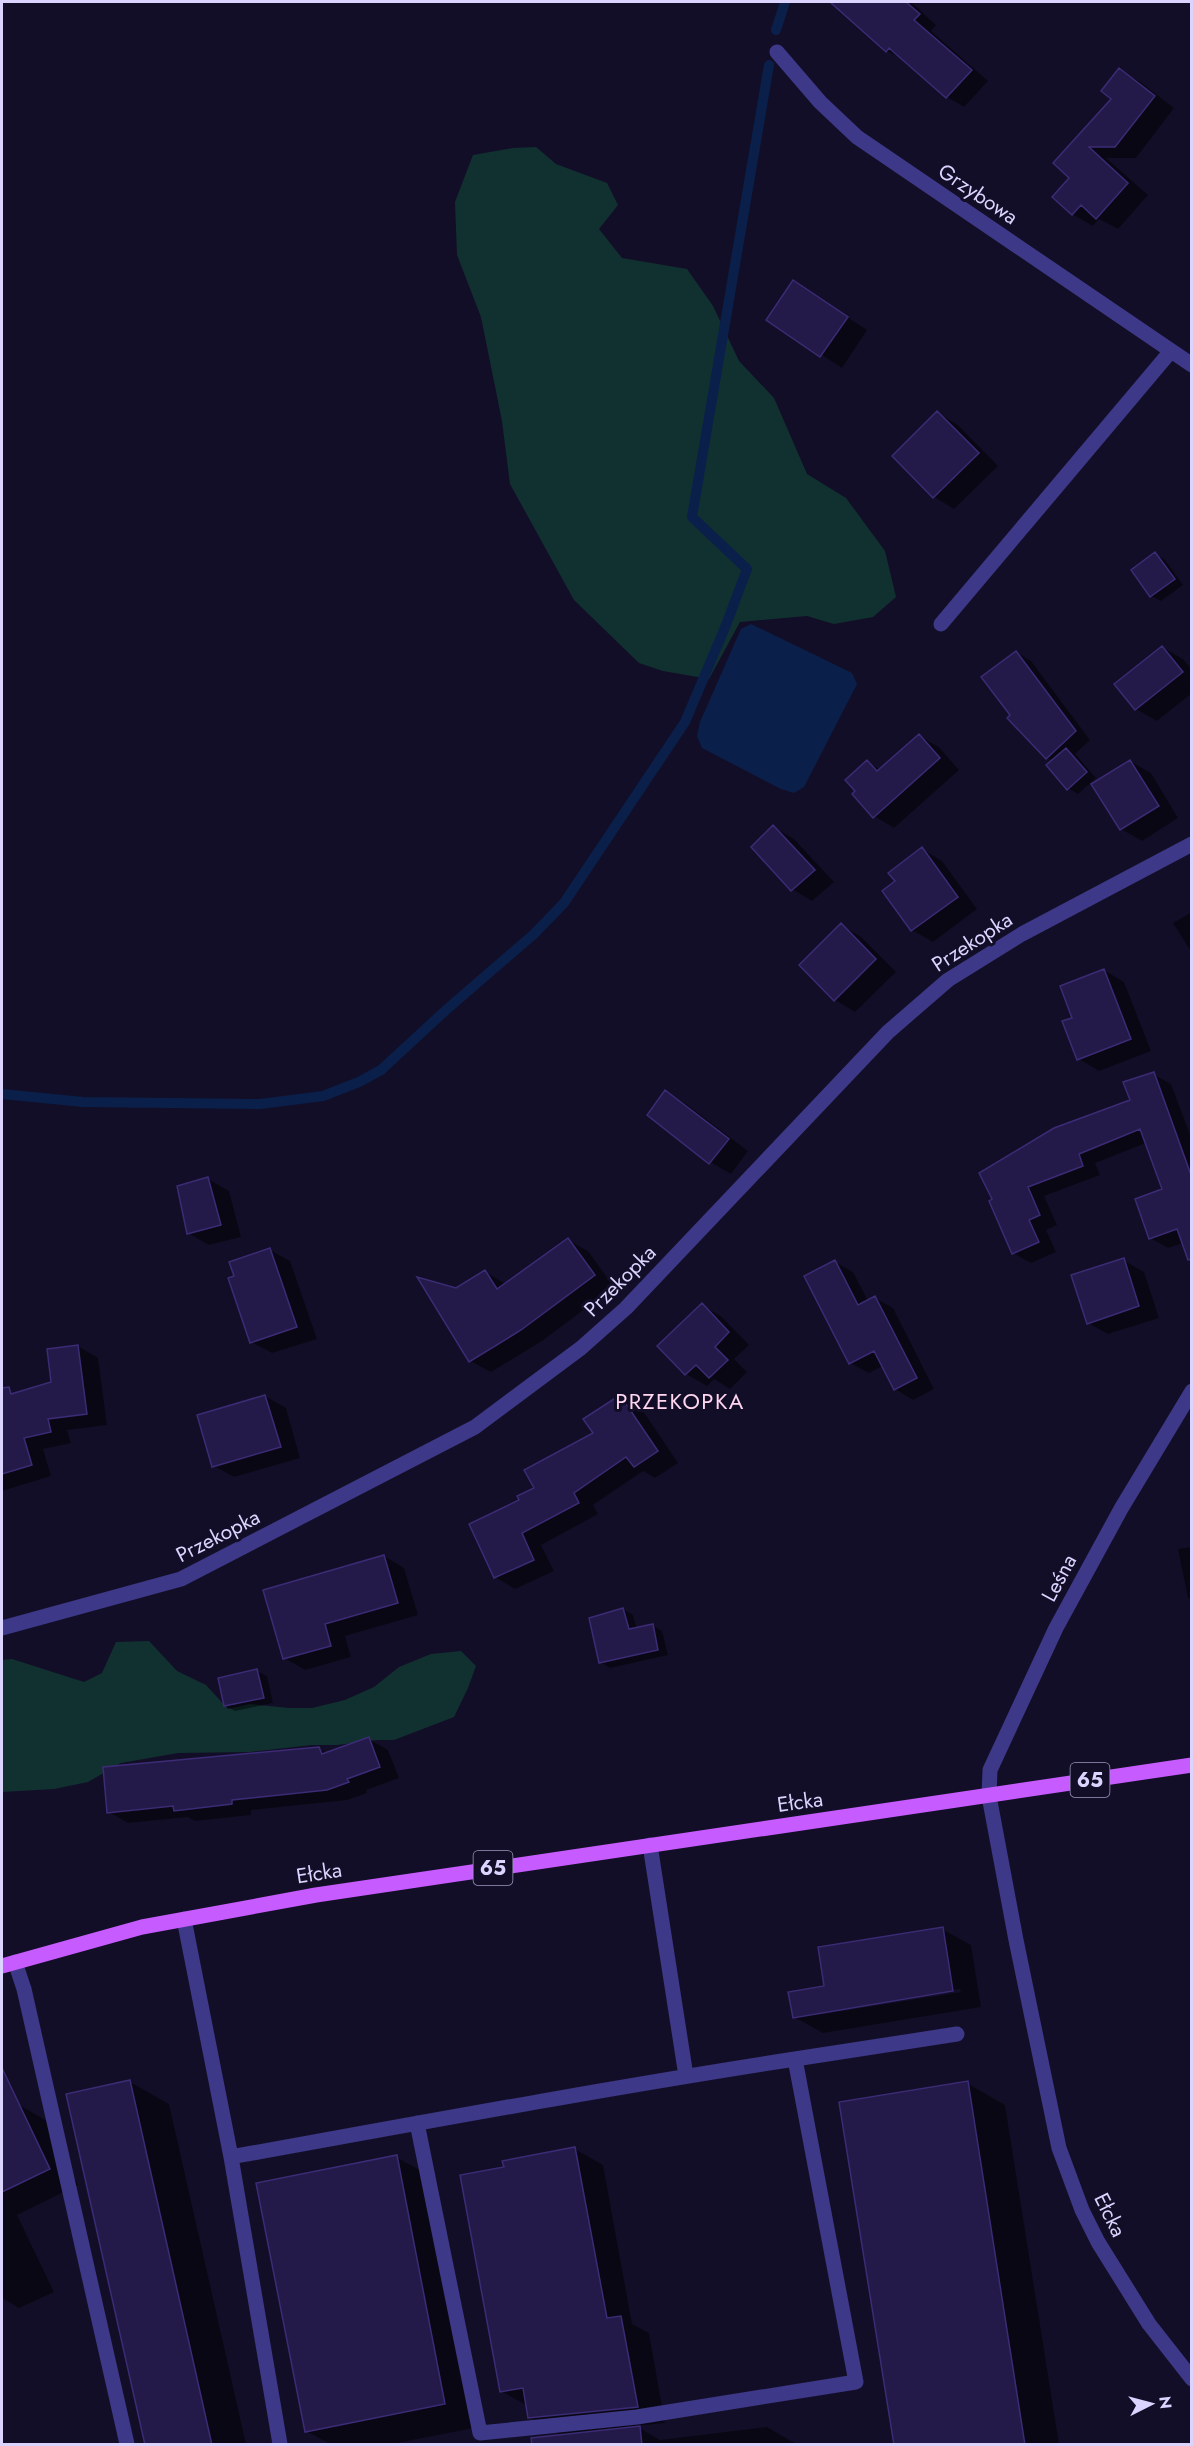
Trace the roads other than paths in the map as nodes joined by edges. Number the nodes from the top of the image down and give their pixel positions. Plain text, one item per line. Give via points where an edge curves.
1 (777, 52) dead end
2 (1171, 351) junction
3 (1191, 365) edge
4 (941, 624) dead end
5 (1191, 844) edge
6 (1191, 1391) edge
7 (2, 1628) edge
8 (1191, 1766) edge
9 (989, 1796) junction
10 (650, 1845) junction
11 (184, 1919) junction
12 (8, 1964) edge
13 (957, 2034) dead end
14 (795, 2059) junction
15 (686, 2076) junction
16 (417, 2123) junction
17 (231, 2157) junction
18 (1191, 2379) edge
19 (127, 2445) edge
20 (280, 2445) edge

1 - 2 street, Grzybowa via 857,137
2 - 3 street, Grzybowa
2 - 4 street
5 - 7 street, Przekopka via 1022,934 948,981 888,1032 626,1308 581,1348 475,1427 181,1579
6 - 9 street, Leśna via 1056,1628 990,1770
8 - 9 main road, 65
9 - 10 main road, Ełcka / 65
9 - 18 street, Ełcka via 1059,2148 1098,2242 1149,2324
10 - 11 main road, Ełcka / 65 via 316,1895
10 - 15 street
11 - 12 main road, Ełcka / 65
11 - 17 street
12 - 19 street via 24,1989
13 - 14 street
14 - 15 street
14 - 16 street via 856,2382 637,2417 480,2433
15 - 16 street
16 - 17 street
17 - 20 street

